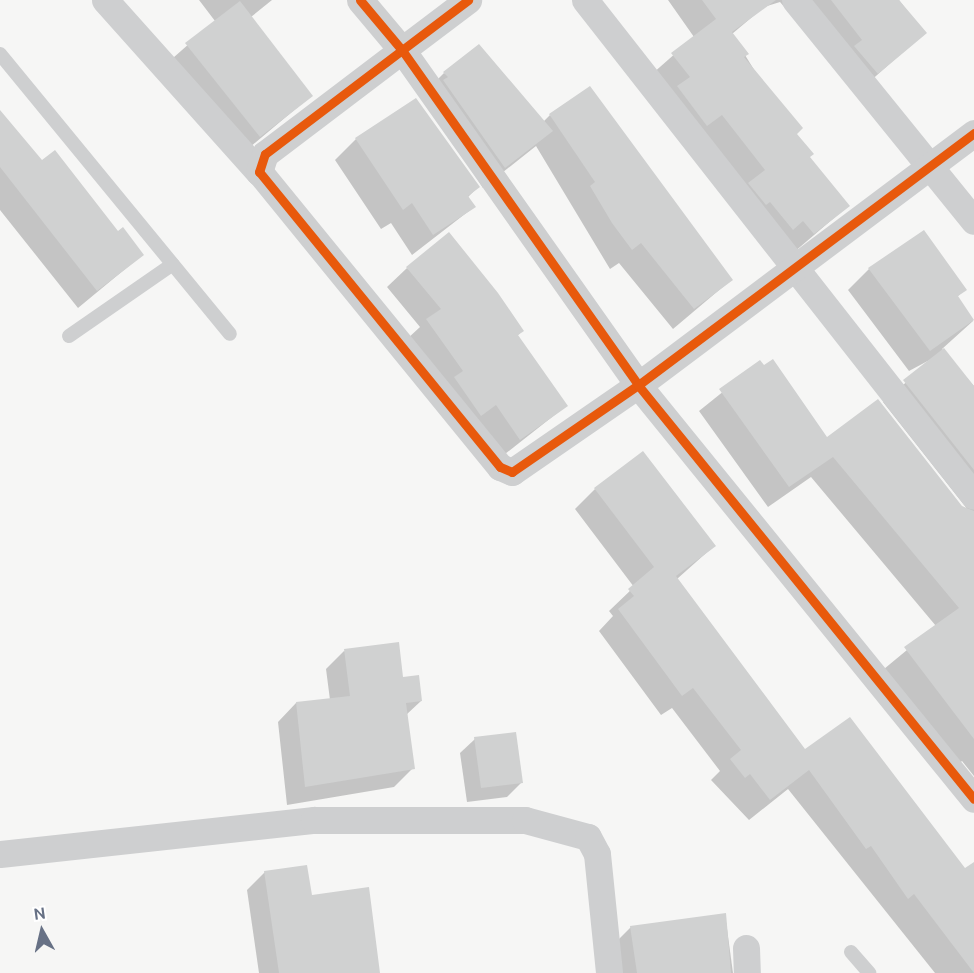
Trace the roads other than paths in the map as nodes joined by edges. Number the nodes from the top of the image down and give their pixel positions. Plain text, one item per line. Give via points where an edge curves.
1 (105, 0) edge
2 (360, 0) edge
3 (468, 0) edge
4 (585, 0) edge
5 (795, 0) edge
6 (402, 50) junction
7 (0, 54) edge
8 (974, 133) edge
9 (930, 166) junction
10 (259, 172) junction
11 (974, 221) edge
12 (172, 264) junction
13 (794, 268) junction
14 (230, 333) dead end
15 (69, 336) dead end
16 (638, 385) junction
17 (974, 496) edge
18 (974, 798) edge
19 (0, 854) edge
20 (851, 952) dead end
21 (609, 973) edge
22 (869, 973) edge

1 - 10 street
2 - 6 street
3 - 6 street
4 - 13 street
5 - 9 street
6 - 10 street via 265,153
6 - 16 street
7 - 12 lane
8 - 9 street
9 - 11 street
9 - 13 street
10 - 16 street via 506,471 520,468
12 - 14 lane
12 - 15 lane
13 - 16 street
13 - 17 street
16 - 18 street
19 - 21 street via 314,820 525,820 588,837 597,854
20 - 22 lane

